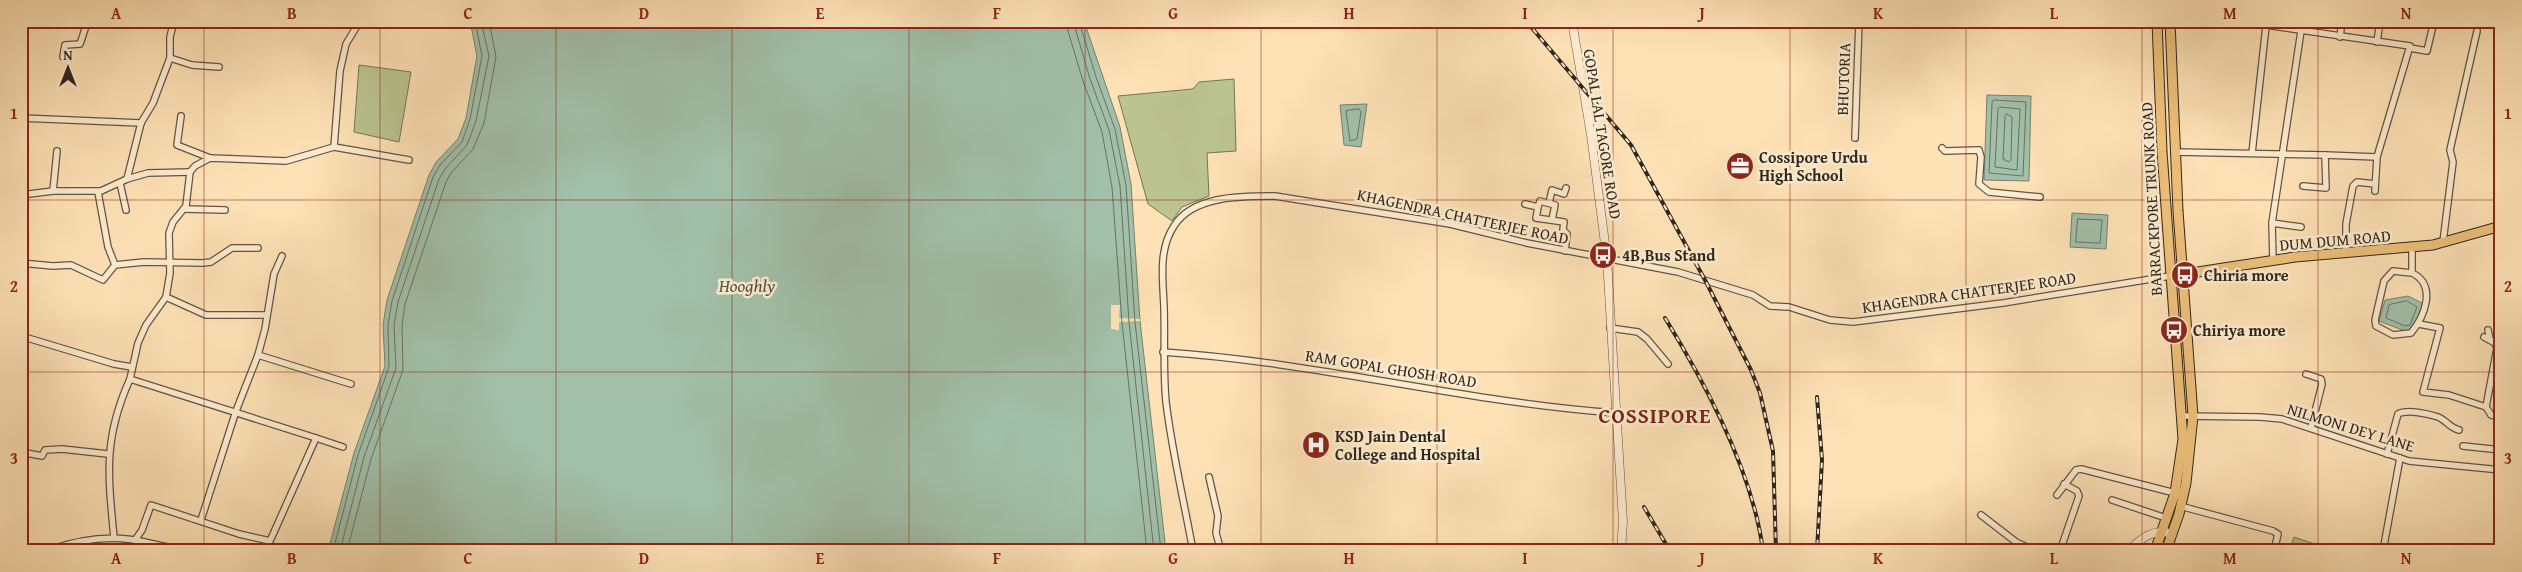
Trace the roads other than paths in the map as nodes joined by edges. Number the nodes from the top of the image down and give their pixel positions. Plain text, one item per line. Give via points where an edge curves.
1 (82, 21) edge
2 (174, 21) edge
3 (360, 21) edge
4 (1572, 21) edge
5 (1859, 21) edge
6 (2157, 21) edge
7 (2170, 21) edge
8 (2238, 21) edge
9 (2342, 21) edge
10 (2380, 21) edge
11 (2434, 21) edge
12 (2266, 26) junction
13 (2301, 31) junction
14 (2477, 31) dead end
15 (2340, 37) junction
16 (2377, 42) junction
17 (2158, 45) junction
18 (2172, 45) junction
19 (2410, 48) junction
20 (63, 57) dead end
21 (170, 58) junction
22 (219, 68) dead end
23 (181, 116) dead end
24 (21, 118) edge
25 (141, 124) junction
26 (1855, 138) dead end
27 (334, 147) junction
28 (1942, 148) dead end
29 (57, 151) dead end
30 (2174, 152) junction
31 (2252, 153) junction
32 (2283, 155) junction
33 (2325, 155) junction
34 (2377, 157) junction
35 (210, 158) junction
36 (409, 160) dead end
37 (190, 172) junction
38 (128, 179) junction
39 (120, 184) junction
40 (2375, 184) junction
41 (2303, 186) dead end
42 (1566, 188) dead end
43 (53, 190) junction
44 (2375, 191) dead end
45 (98, 192) junction
46 (21, 195) edge
47 (2040, 196) dead end
48 (1549, 203) junction
49 (1525, 204) dead end
50 (1538, 207) junction
51 (184, 209) junction
52 (126, 210) dead end
53 (225, 210) dead end
54 (1552, 220) junction
55 (2272, 223) junction
56 (2501, 226) edge
57 (2301, 227) dead end
58 (2443, 242) junction
59 (258, 248) dead end
60 (2412, 248) junction
61 (1566, 251) junction
62 (2346, 253) junction
63 (282, 256) dead end
64 (1608, 259) junction
65 (2274, 260) junction
66 (170, 262) junction
67 (21, 263) edge
68 (115, 265) junction
69 (2412, 273) junction
70 (2183, 274) junction
71 (2170, 276) junction
72 (166, 297) junction
73 (267, 315) junction
74 (2419, 324) junction
75 (1610, 328) junction
76 (2488, 330) dead end
77 (21, 336) edge
78 (2484, 336) dead end
79 (2490, 340) junction
80 (1162, 352) junction
81 (258, 355) junction
82 (1668, 364) dead end
83 (132, 367) junction
84 (2306, 374) dead end
85 (130, 379) junction
86 (351, 384) dead end
87 (2486, 407) junction
88 (236, 411) junction
89 (1616, 413) junction
90 (2181, 416) junction
91 (2193, 416) junction
92 (2501, 417) edge
93 (2311, 428) junction
94 (2459, 430) dead end
95 (316, 438) junction
96 (2463, 446) dead end
97 (343, 447) dead end
98 (2501, 450) edge
99 (21, 452) edge
100 (108, 454) junction
101 (2387, 454) junction
102 (2400, 458) junction
103 (2501, 470) edge
104 (1209, 477) dead end
105 (2064, 484) junction
106 (2175, 493) junction
107 (2056, 495) dead end
108 (2112, 500) dead end
109 (2180, 506) junction
110 (1981, 515) dead end
111 (2166, 518) junction
112 (201, 520) junction
113 (2167, 532) junction
114 (114, 538) junction
115 (135, 540) junction
116 (144, 542) junction
117 (46, 551) edge
118 (148, 551) edge
119 (186, 551) edge
120 (1193, 551) edge
121 (1221, 551) edge
122 (1621, 551) edge
123 (2035, 551) edge
124 (2060, 551) edge
125 (2128, 551) edge
126 (2155, 551) edge
127 (2166, 551) edge
128 (2274, 551) edge
129 (2383, 551) edge

1 - 20 street via 85,29 80,44 66,45
2 - 21 street
3 - 27 street via 346,44 340,71
4 - 64 street, GOPAL LAL TAGORE ROAD
5 - 26 street, BHUTORIA
6 - 17 main road, BARRACKPORE TRUNK ROAD
7 - 18 main road, BARRACKPORE TRUNK ROAD
8 - 12 street
9 - 15 street
10 - 16 street
11 - 19 street via 2427,50
12 - 13 street
12 - 31 street
13 - 15 street
13 - 32 street
14 - 58 street via 2450,150 2453,162
15 - 16 street
16 - 19 street
17 - 18 main road
17 - 71 main road, BARRACKPORE TRUNK ROAD
18 - 30 main road, BARRACKPORE TRUNK ROAD
19 - 34 street
21 - 22 street
21 - 25 street via 153,103
23 - 35 street via 178,145
24 - 25 street
25 - 38 street
27 - 35 street via 286,161
27 - 36 street
28 - 47 street via 1945,151 1978,150 1981,157 1979,184 1983,190
29 - 43 street
30 - 31 street
30 - 70 main road, BARRACKPORE TRUNK ROAD
31 - 32 street
32 - 33 street
32 - 55 street
33 - 34 street
33 - 41 street via 2326,188
34 - 40 street
35 - 37 street
37 - 38 street via 148,173
37 - 51 street via 188,200
38 - 39 street
39 - 45 street
39 - 52 street
40 - 44 street
40 - 62 street via 2357,182 2353,186 2345,230
42 - 48 street via 1564,194 1552,190
43 - 45 street
43 - 46 street
45 - 68 street via 108,247
48 - 50 street via 1540,201
48 - 54 street via 1555,205
49 - 50 street
50 - 54 street via 1536,218
51 - 53 street
51 - 66 street via 169,233
54 - 61 street via 1564,222
55 - 57 street
55 - 65 street
56 - 58 main road, DUM DUM ROAD
58 - 60 main road, DUM DUM ROAD
59 - 66 street via 232,248 216,259 202,263
60 - 62 main road, DUM DUM ROAD
60 - 69 street
61 - 64 street, KHAGENDRA CHATTERJEE ROAD
61 - 80 street, KHAGENDRA CHATTERJEE ROAD via 1450,224 1342,205 1275,196 1215,201 1187,212 1174,225 1165,245
62 - 65 main road, DUM DUM ROAD
63 - 73 street via 274,274
64 - 71 street, KHAGENDRA CHATTERJEE ROAD via 1678,272 1753,296 1770,306 1792,308 1830,320 1867,321
64 - 75 street, GOPAL LAL TAGORE ROAD
65 - 70 main road, DUM DUM ROAD
66 - 68 street
66 - 72 street
67 - 68 street via 71,265 103,280
69 - 74 street via 2420,279 2427,292
69 - 74 street via 2393,272 2384,281 2375,324 2393,335 2411,333
70 - 71 main road, DUM DUM ROAD
70 - 91 main road, BARRACKPORE TRUNK ROAD
71 - 90 main road, BARRACKPORE TRUNK ROAD
72 - 73 street via 206,315
72 - 83 street via 146,325
73 - 81 street
74 - 87 street via 2440,328 2423,392 2449,395
75 - 82 street via 1638,332
75 - 89 street, GOPAL LAL TAGORE ROAD
76 - 79 street
77 - 83 street
78 - 79 street
79 - 87 street via 2496,348
80 - 89 street, RAM GOPAL GHOSH ROAD via 1286,365 1558,408
80 - 120 street, KHAGENDRA CHATTERJEE ROAD via 1173,449
81 - 86 street
81 - 88 street
83 - 85 street
84 - 93 street via 2321,379 2322,384
85 - 88 street
85 - 100 street via 115,416
87 - 92 street via 2491,415
88 - 95 street
88 - 112 street
89 - 122 street, GOPAL LAL TAGORE ROAD via 1623,522
90 - 91 street, NILMONI DEY LANE
90 - 106 main road, BARRACKPORE TRUNK ROAD via 2183,439
91 - 93 street, NILMONI DEY LANE via 2282,419
91 - 109 main road, BARRACKPORE TRUNK ROAD via 2190,455
93 - 101 street, NILMONI DEY LANE
94 - 101 street via 2438,417 2403,411 2398,414
95 - 97 street
95 - 112 street via 270,541
96 - 98 street
99 - 100 street via 42,456 45,450 62,449
100 - 114 street
101 - 102 street, NILMONI DEY LANE
102 - 103 street, NILMONI DEY LANE
102 - 129 street
104 - 121 street via 1218,516 1216,533
105 - 106 street via 2076,470 2081,469
105 - 107 street
105 - 124 street via 2077,490 2079,496
106 - 111 main road, BARRACKPORE TRUNK ROAD
108 - 111 street
109 - 113 main road, BARRACKPORE TRUNK ROAD
109 - 128 street via 2273,531 2278,534
110 - 123 street via 2016,542
111 - 113 main road, BARRACKPORE TRUNK ROAD
112 - 115 street via 151,505
113 - 125 street via 2151,533
113 - 126 main road, BARRACKPORE TRUNK ROAD
113 - 127 main road, BARRACKPORE TRUNK ROAD
114 - 115 street
114 - 117 street via 79,541
115 - 116 street
116 - 118 street
116 - 119 street

